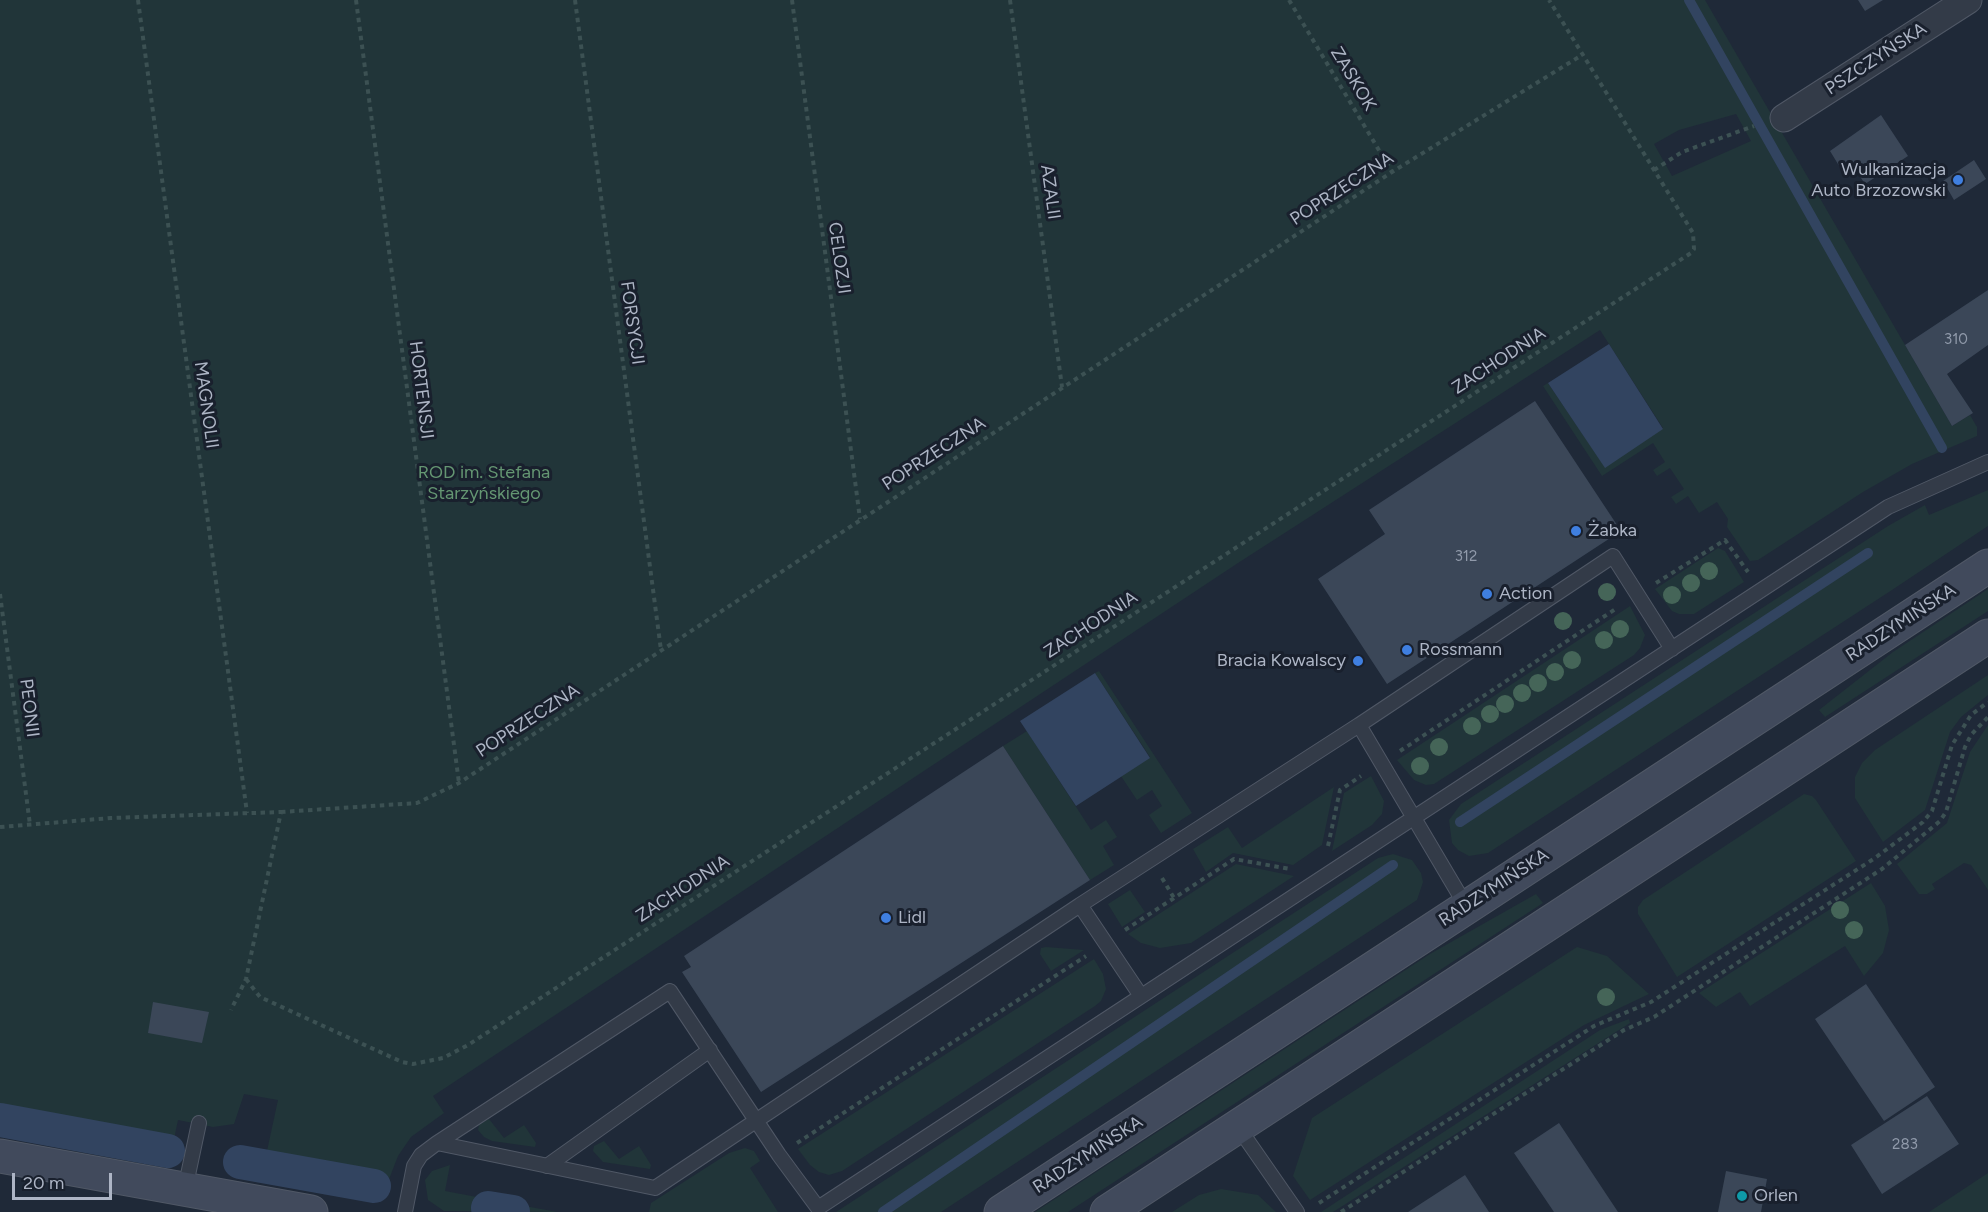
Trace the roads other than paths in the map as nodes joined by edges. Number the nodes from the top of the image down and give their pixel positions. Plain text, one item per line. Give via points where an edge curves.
1 (1968, 0) edge
2 (1784, 118) dead end
3 (1988, 462) edge
4 (1988, 566) edge
5 (1988, 636) edge
6 (1672, 649) junction
7 (1359, 725) junction
8 (1415, 817) junction
9 (1080, 904) junction
10 (1466, 906) junction
11 (1141, 996) junction
12 (710, 1050) junction
13 (756, 1119) junction
14 (199, 1123) dead end
15 (1238, 1127) junction
16 (436, 1143) junction
17 (0, 1156) edge
18 (547, 1166) junction
19 (193, 1194) junction
20 (311, 1212) edge
21 (405, 1212) edge
22 (1001, 1212) edge
23 (1107, 1212) edge
24 (1298, 1212) edge

1 - 2 street, PSZCZYŃSKA
3 - 6 lane via 1888,507
4 - 10 main road, RADZYMIŃSKA
5 - 15 main road
6 - 7 lane via 1612,556
6 - 8 lane
7 - 8 lane
7 - 9 lane
8 - 10 lane
8 - 11 lane
9 - 11 lane
9 - 13 lane
10 - 22 main road, RADZYMIŃSKA
11 - 13 lane via 818,1208
12 - 13 lane
12 - 16 lane via 670,991
12 - 18 lane
13 - 18 lane via 655,1188
14 - 19 lane
15 - 23 main road
15 - 24 lane
16 - 18 lane
16 - 21 lane via 414,1166
17 - 19 main road
19 - 20 main road

